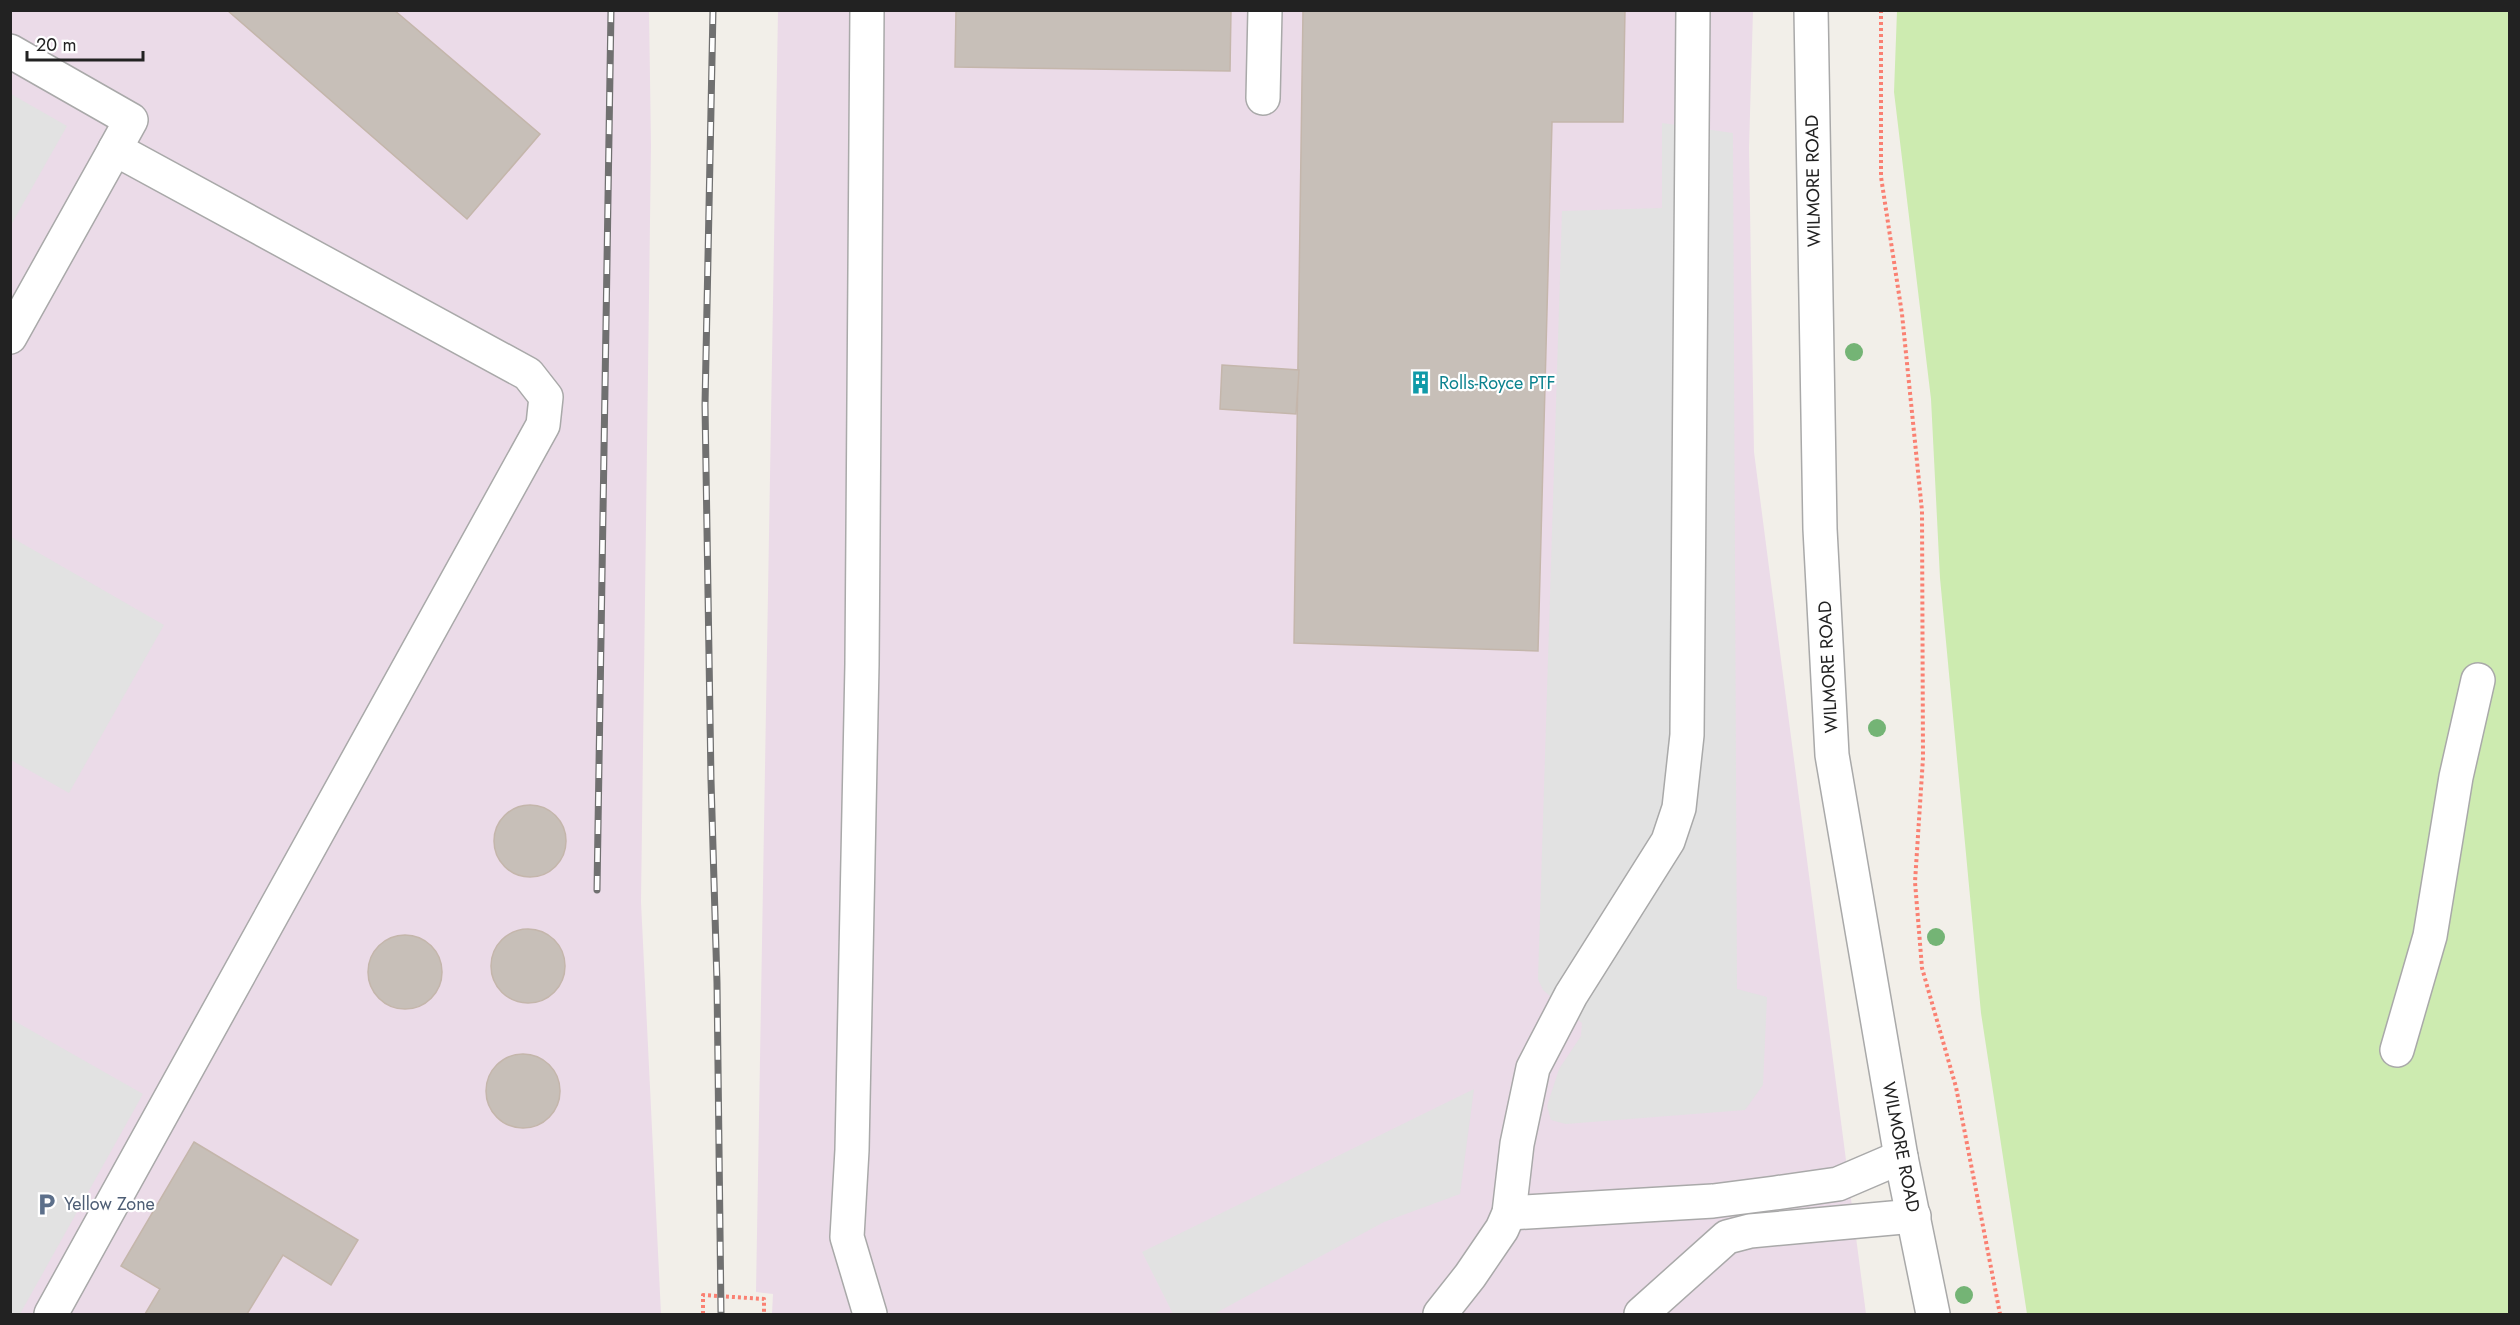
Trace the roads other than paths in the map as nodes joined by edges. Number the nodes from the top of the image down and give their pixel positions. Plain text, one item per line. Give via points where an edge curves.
1 (867, 10) edge
2 (1264, 10) edge
3 (1693, 10) edge
4 (1811, 10) edge
5 (10, 51) edge
6 (1263, 98) dead end
7 (115, 149) junction
8 (10, 337) edge
9 (2478, 680) dead end
10 (2397, 1050) dead end
11 (1902, 1157) junction
12 (1509, 1213) junction
13 (1914, 1216) junction
14 (51, 1314) edge
15 (870, 1314) edge
16 (1440, 1314) edge
17 (1641, 1314) edge
18 (1934, 1314) edge

1 - 15 street via 862,664 847,1237
2 - 6 street
3 - 12 street via 1689,639 1687,735 1679,807 1668,841 1570,995 1533,1068 1517,1144
4 - 11 street, WILMORE ROAD via 1820,529 1832,755
5 - 7 street via 131,120
7 - 8 street
7 - 14 street via 528,374 546,398 543,425
9 - 10 street via 2456,777 2430,936
11 - 12 street via 1838,1184 1775,1193 1713,1201
11 - 13 street, WILMORE ROAD
12 - 16 street via 1470,1276
13 - 17 street via 1750,1231 1727,1237
13 - 18 street, WILMORE ROAD

